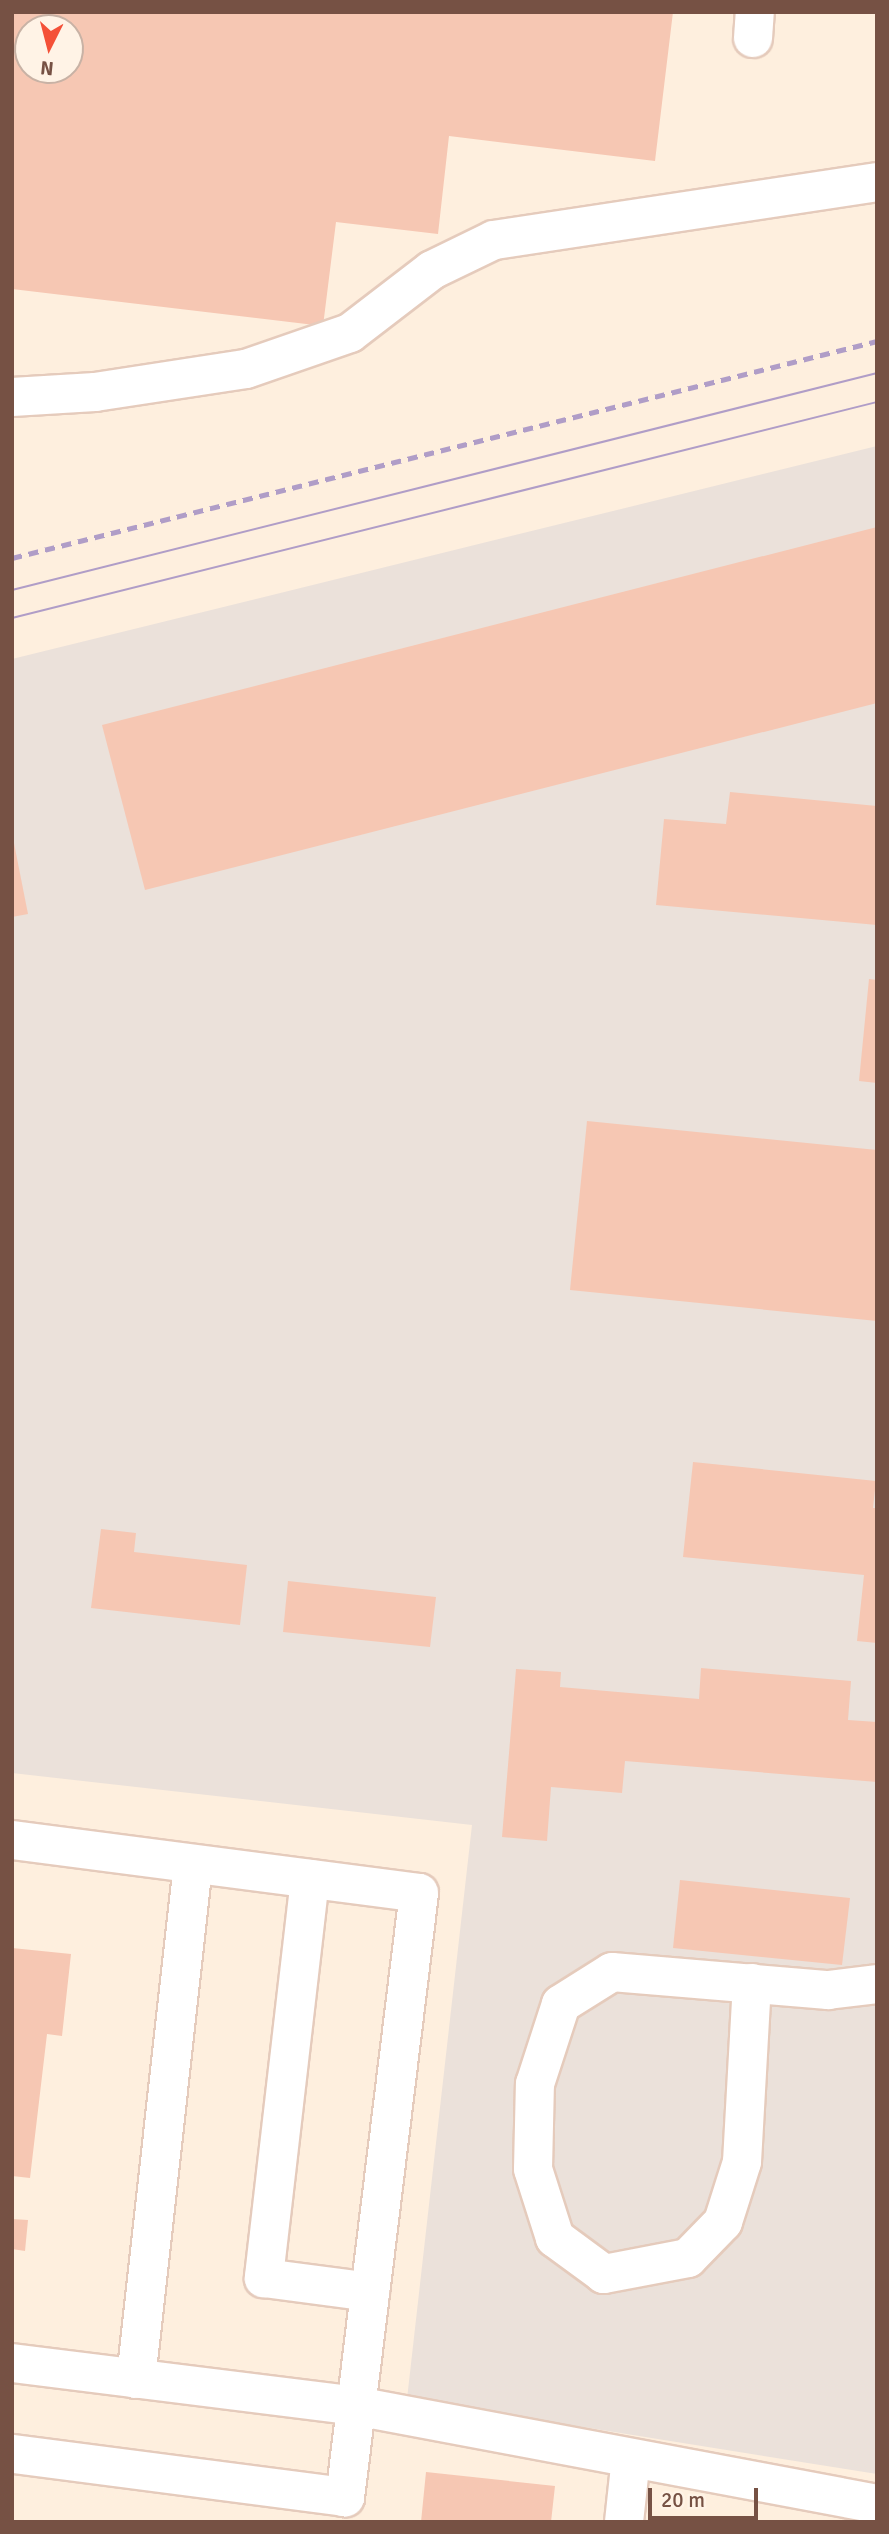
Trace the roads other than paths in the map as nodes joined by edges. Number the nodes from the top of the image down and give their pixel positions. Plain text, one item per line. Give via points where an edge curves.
1 (877, 182) edge
2 (12, 397) edge
3 (12, 1840) edge
4 (193, 1864) junction
5 (310, 1879) junction
6 (752, 1983) junction
7 (877, 1984) edge
8 (370, 2292) junction
9 (12, 2363) edge
10 (135, 2379) junction
11 (356, 2406) junction
12 (12, 2454) edge
13 (631, 2458) junction
14 (877, 2504) edge
15 (624, 2522) edge

1 - 2 lane via 494,240 432,270 349,332 246,369 95,392
3 - 4 lane
4 - 5 lane
4 - 10 lane
5 - 8 lane via 264,2278
5 - 8 lane via 419,1893
6 - 6 lane via 612,1972 561,2004 535,2084 533,2169 555,2238 604,2274 688,2258 723,2222 742,2162
6 - 7 lane via 828,1990
8 - 11 lane
9 - 10 lane
10 - 11 lane
11 - 12 lane via 345,2497
11 - 13 lane
13 - 14 lane
13 - 15 lane

